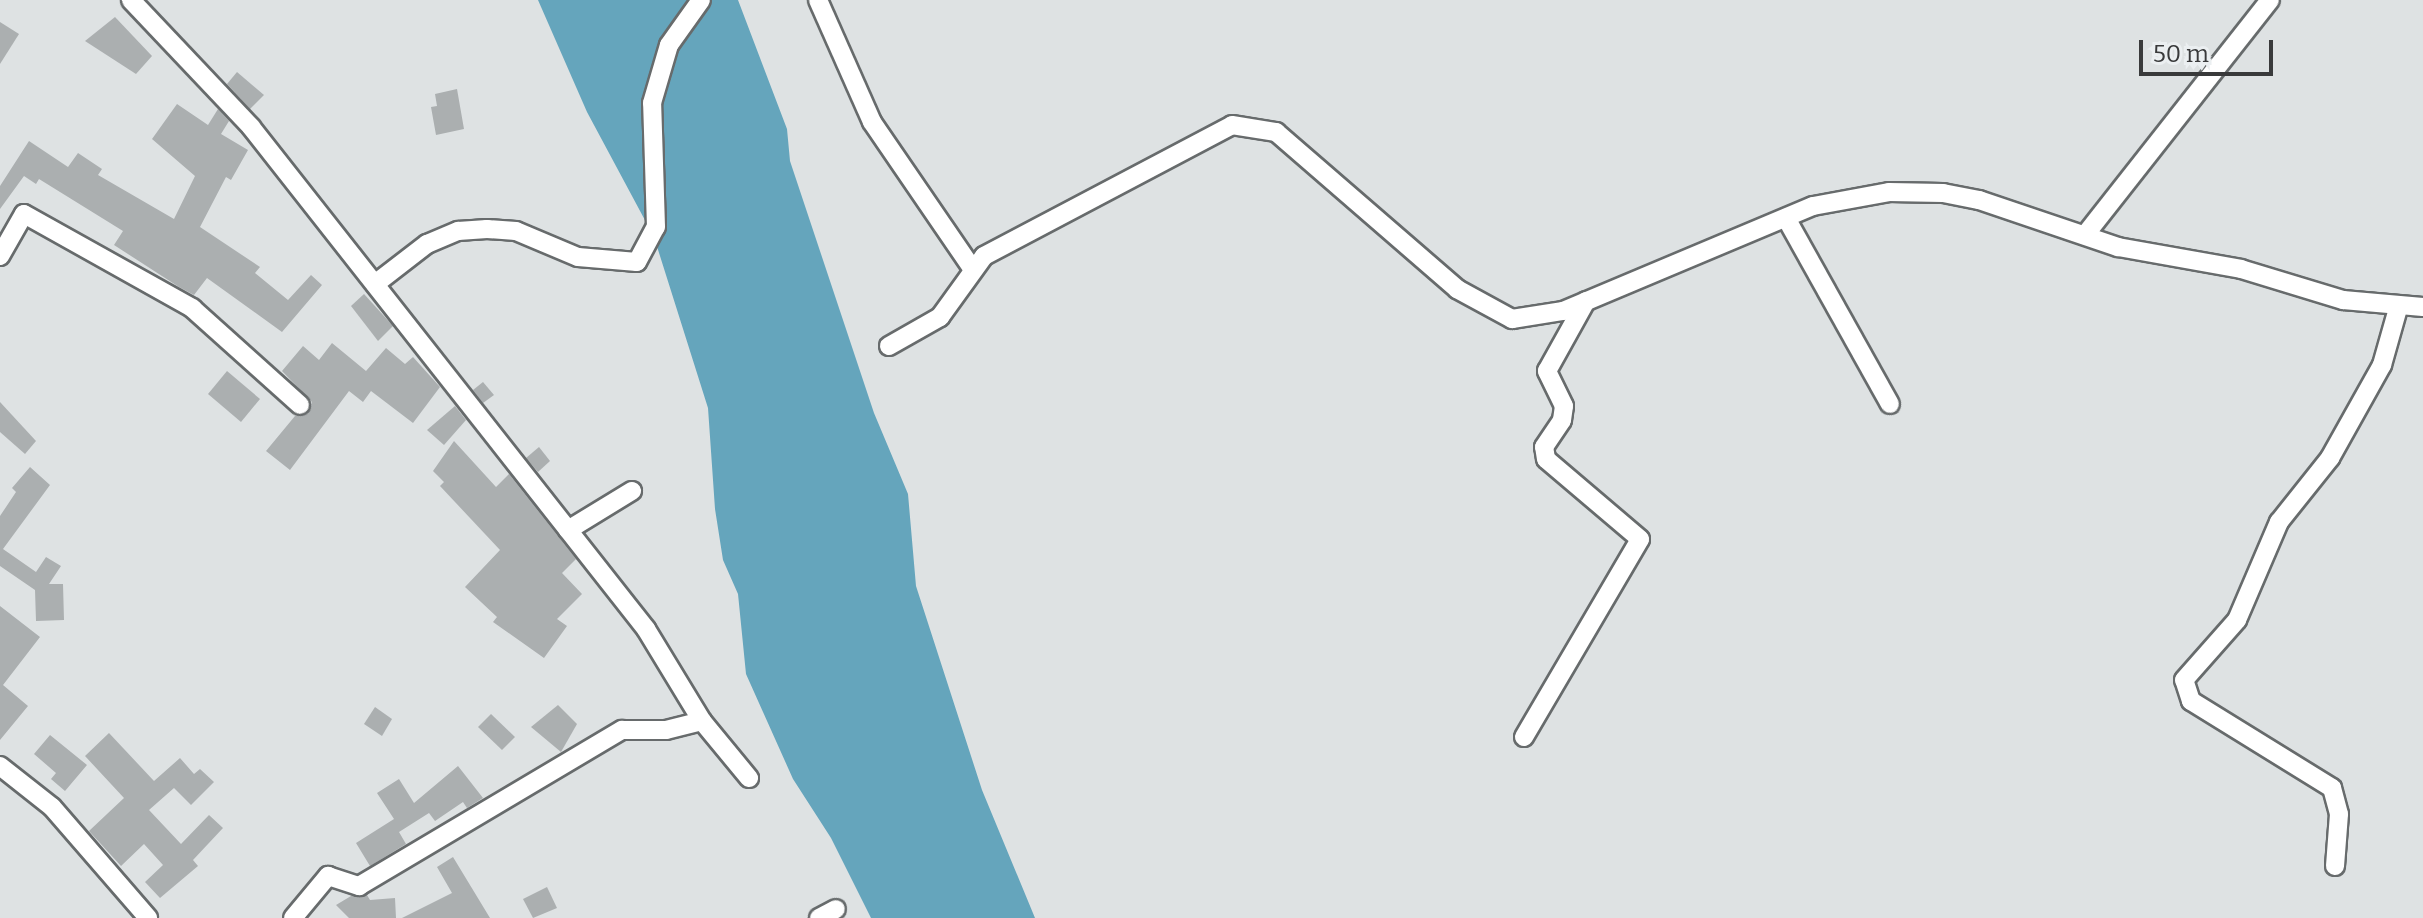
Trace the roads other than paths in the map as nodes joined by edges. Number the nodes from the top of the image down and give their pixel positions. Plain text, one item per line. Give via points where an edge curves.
1 (131, 0) edge
2 (701, 0) edge
3 (818, 0) edge
4 (2270, 0) edge
5 (1786, 218) junction
6 (2085, 235) junction
7 (0, 256) edge
8 (972, 268) junction
9 (375, 284) junction
10 (1586, 301) junction
11 (2399, 305) junction
12 (2423, 307) edge
13 (889, 346) dead end
14 (1890, 404) dead end
15 (300, 405) dead end
16 (632, 491) dead end
17 (568, 530) junction
18 (702, 721) junction
19 (1524, 737) dead end
20 (0, 766) edge
21 (749, 778) dead end
22 (2335, 866) dead end
23 (148, 918) edge
24 (293, 918) edge

1 - 9 street via 251,127
2 - 9 street via 669,45 652,103 656,227 637,262 578,257 516,231 458,231 427,244
3 - 8 street via 872,122
4 - 6 street
5 - 6 street via 1843,197 1943,193
5 - 10 street
5 - 14 street
6 - 11 street via 2118,247 2241,269 2343,300
7 - 15 street via 24,214 192,308
8 - 10 street via 1000,246 1216,129 1249,124 1276,132 1457,289 1491,311 1535,320
8 - 13 street via 940,317
9 - 17 street
10 - 19 street via 1547,371 1564,406 1562,420 1544,447 1546,459 1640,539
11 - 12 street
11 - 22 street via 2382,365 2330,458 2279,522 2237,620 2184,680 2191,701 2332,788 2339,814
16 - 17 street
17 - 18 street via 646,629
18 - 21 street
18 - 24 street via 676,729 622,730 359,886 328,876
20 - 23 street via 52,807

